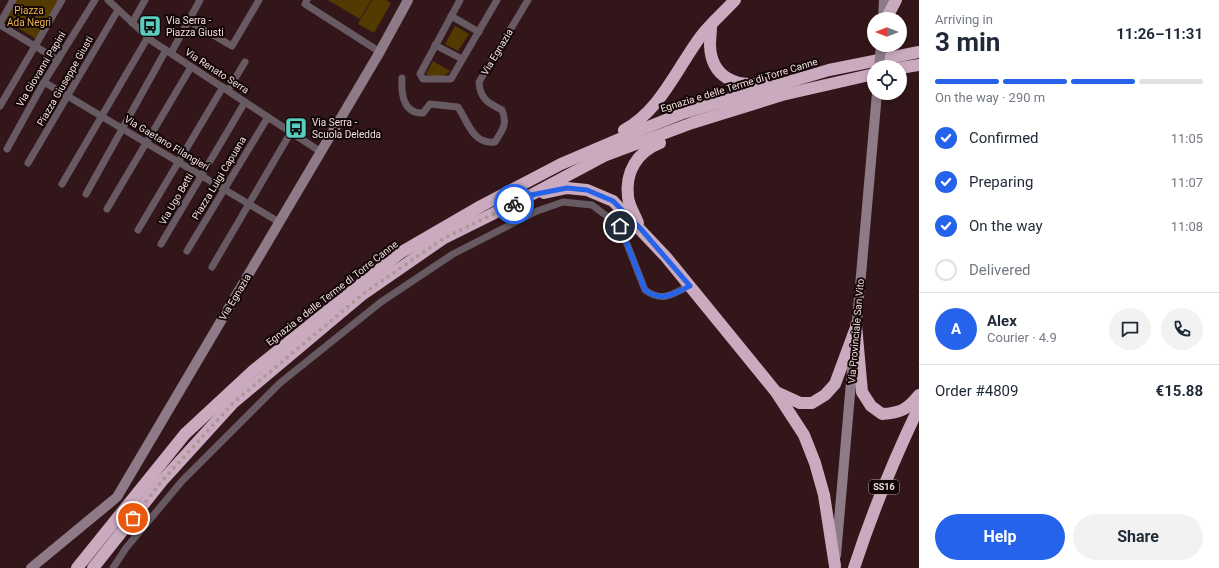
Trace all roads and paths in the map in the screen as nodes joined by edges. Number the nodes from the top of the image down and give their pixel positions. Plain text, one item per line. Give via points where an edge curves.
1 (13, 0) edge
2 (62, 0) edge
3 (94, 0) edge
4 (108, 0) edge
5 (145, 0) edge
6 (200, 0) edge
7 (258, 0) edge
8 (408, 0) edge
9 (460, 0) edge
10 (496, 0) edge
11 (528, 0) edge
12 (735, 0) edge
13 (884, 0) edge
14 (896, 0) edge
15 (306, 2) edge
16 (118, 10) junction
17 (883, 12) edge
18 (890, 12) edge
19 (451, 16) junction
20 (189, 21) junction
21 (132, 23) junction
22 (711, 26) junction
23 (1, 27) edge
24 (479, 32) junction
25 (148, 37) junction
26 (435, 45) junction
27 (35, 46) junction
28 (919, 51) edge
29 (169, 52) junction
30 (380, 52) junction
31 (462, 59) junction
32 (58, 60) junction
33 (245, 62) dead end
34 (919, 65) edge
35 (191, 66) junction
36 (907, 67) edge
37 (829, 70) junction
38 (867, 76) edge
39 (402, 78) dead end
40 (44, 82) junction
41 (225, 89) junction
42 (68, 96) junction
43 (876, 100) edge
44 (245, 102) junction
45 (0, 106) edge
46 (735, 110) junction
47 (102, 116) junction
48 (268, 117) junction
49 (122, 128) junction
50 (291, 132) junction
51 (146, 143) junction
52 (7, 149) dead end
53 (321, 152) junction
54 (178, 162) junction
55 (28, 164) dead end
56 (561, 164) junction
57 (201, 175) junction
58 (62, 184) dead end
59 (223, 189) junction
60 (86, 194) dead end
61 (531, 195) junction
62 (250, 204) junction
63 (107, 209) dead end
64 (279, 222) junction
65 (640, 228) junction
66 (138, 230) dead end
67 (161, 244) dead end
68 (187, 251) dead end
69 (212, 266) dead end
70 (690, 286) junction
71 (856, 325) junction
72 (776, 392) junction
73 (919, 395) edge
74 (919, 407) edge
75 (835, 567) edge
76 (30, 568) edge
77 (77, 568) edge
78 (93, 568) edge
79 (113, 568) edge
80 (854, 568) edge

1 - 23 street
2 - 27 street
3 - 32 street, Via Giovanni Papini
4 - 16 street, Via Renato Serra
5 - 21 street
6 - 20 street
7 - 20 street via 232,46
8 - 30 street, Via Egnazia
9 - 19 street
10 - 24 street
11 - 39 street, Via Egnazia via 479,82 479,88 487,103 502,110 505,118 504,126 495,142 489,143 474,136 458,107 430,104 423,113 418,114 407,106 401,92
12 - 22 highway
13 - 17 street
14 - 18 highway
15 - 30 street
16 - 21 street, Via Renato Serra
16 - 42 street, Piazza Giuseppe Giusti
19 - 24 street
19 - 26 street
20 - 29 street
21 - 25 street, Via Renato Serra
22 - 37 highway via 710,46 715,64 725,78 753,85
22 - 56 highway via 669,86 637,123
23 - 27 street
24 - 31 street
25 - 29 street, Via Renato Serra
25 - 47 street
26 - 31 street
26 - 31 street via 420,74 423,79 451,79
27 - 32 street
27 - 45 street
28 - 37 highway, Egnazia e delle Terme di Torre Canne
29 - 35 street, Via Renato Serra
29 - 49 street
30 - 53 street, Via Egnazia
32 - 40 street, Via Giovanni Papini
33 - 41 street
34 - 36 highway
35 - 41 street, Via Renato Serra
35 - 51 street
37 - 56 highway, Egnazia e delle Terme di Torre Canne via 683,113
38 - 46 highway, Egnazia e delle Terme di Torre Canne via 782,95
40 - 42 street, Via Gaetano Filangieri
40 - 52 street, Via Giovanni Papini
41 - 44 street, Via Renato Serra
41 - 54 street
42 - 47 street, Via Gaetano Filangieri
42 - 55 street, Piazza Giuseppe Giusti
43 - 71 street, Via Provinciale San Vito
44 - 48 street, Via Renato Serra
44 - 57 street, Via Ugo Betti
46 - 61 highway, Egnazia e delle Terme di Torre Canne via 604,156
46 - 65 highway via 728,117 649,147 634,161 628,178 628,198
47 - 49 street, Via Gaetano Filangieri
47 - 58 street
48 - 50 street, Via Renato Serra
48 - 59 street, Piazza Luigi Capuana
49 - 51 street, Via Gaetano Filangieri
49 - 60 street
50 - 53 street, Via Renato Serra
50 - 62 street
51 - 54 street, Via Gaetano Filangieri
51 - 63 street
53 - 64 street, Via Egnazia
54 - 57 street, Via Gaetano Filangieri
54 - 66 street
56 - 77 highway, Egnazia e delle Terme di Torre Canne via 480,206 400,253 254,370 185,434
57 - 59 street, Via Gaetano Filangieri
57 - 67 street, Via Ugo Betti
59 - 62 street, Via Gaetano Filangieri
59 - 68 street, Piazza Luigi Capuana
61 - 65 highway via 567,188 587,190 613,201
61 - 78 highway, Egnazia e delle Terme di Torre Canne via 444,238 363,294 233,403 162,481
62 - 64 street, Via Gaetano Filangieri
62 - 69 street
64 - 76 street, Via Egnazia via 117,497
65 - 70 highway
70 - 72 highway
70 - 79 street via 667,296 654,297 645,290 620,226 592,205 563,202 537,211 453,254 381,302 280,383 182,481 126,548
71 - 72 highway via 836,384 825,395 812,403 800,403
71 - 73 highway via 862,392 871,406 882,414 897,413 911,405
71 - 75 street, Via Provinciale San Vito
72 - 75 highway via 804,435 815,463 824,495
74 - 80 highway, SS16 via 870,521

